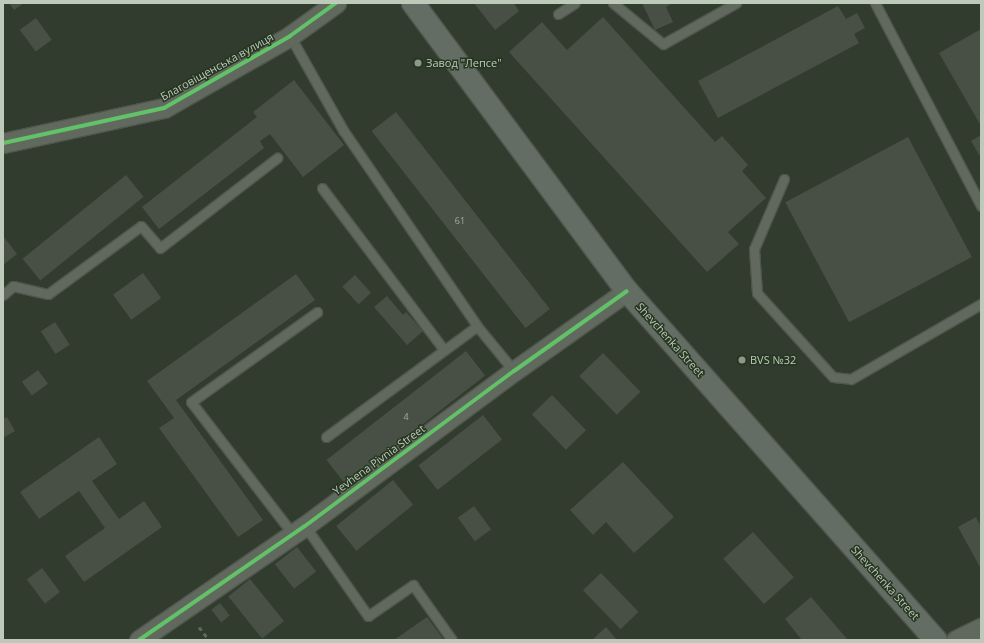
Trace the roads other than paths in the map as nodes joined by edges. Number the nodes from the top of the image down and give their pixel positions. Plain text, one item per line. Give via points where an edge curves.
1 (336, 3) edge
2 (413, 3) edge
3 (575, 3) edge
4 (613, 3) edge
5 (736, 3) edge
6 (875, 3) edge
7 (558, 14) dead end
8 (290, 36) junction
9 (3, 143) edge
10 (277, 158) dead end
11 (784, 179) dead end
12 (322, 188) dead end
13 (981, 206) edge
14 (627, 291) junction
15 (3, 295) edge
16 (981, 304) edge
17 (317, 312) dead end
18 (477, 326) junction
19 (444, 350) junction
20 (514, 371) junction
21 (326, 437) dead end
22 (298, 529) junction
23 (981, 628) edge
24 (140, 640) edge
25 (452, 640) edge
26 (936, 640) edge
27 (956, 640) edge

1 - 8 street, Благовіщенська вулиця
2 - 14 main road, Shevchenka Street
3 - 7 lane
4 - 5 lane via 663,44
6 - 13 lane
8 - 9 street, Благовіщенська вулиця via 164,108
8 - 18 lane via 343,130
10 - 15 lane via 160,248 142,226 48,294 13,286
11 - 16 lane via 754,249 757,293 832,377 851,379
12 - 19 lane
14 - 20 street, Yevhena Pivnia Street
14 - 26 main road, Shevchenka Street
17 - 22 lane via 191,402
18 - 19 lane
18 - 20 lane
19 - 21 lane
20 - 22 street, Yevhena Pivnia Street
22 - 24 street, Yevhena Pivnia Street
22 - 25 lane via 368,616 413,585
23 - 27 street

